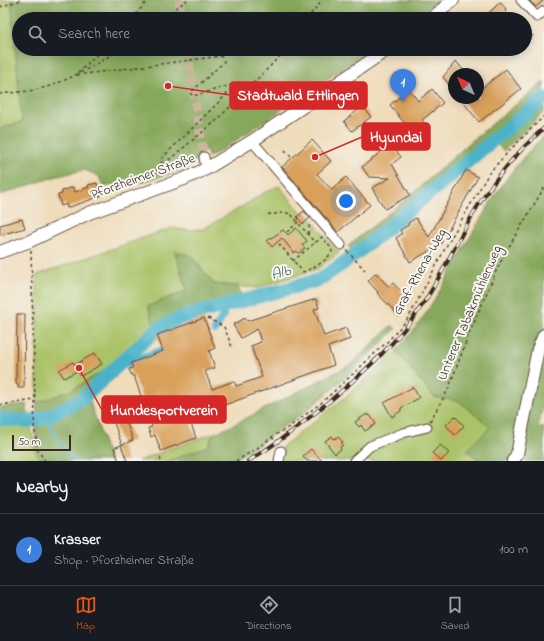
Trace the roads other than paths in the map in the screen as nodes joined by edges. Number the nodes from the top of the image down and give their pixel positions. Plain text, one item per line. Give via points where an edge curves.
1 (453, 0) edge
2 (521, 0) edge
3 (544, 11) edge
4 (438, 12) edge
5 (378, 56) edge
6 (252, 141) junction
7 (341, 245) dead end
8 (0, 252) edge
9 (544, 335) edge
10 (427, 427) road end
11 (281, 451) dead end
12 (279, 461) edge
13 (354, 461) edge
14 (513, 461) edge

1 - 4 main road
2 - 3 street via 537,17
5 - 6 main road, Pforzheimer Straße
6 - 7 street
6 - 8 main road, Pforzheimer Straße via 205,163 184,179 89,213
9 - 14 main road via 538,349 517,454
10 - 13 street via 370,446
11 - 12 street

